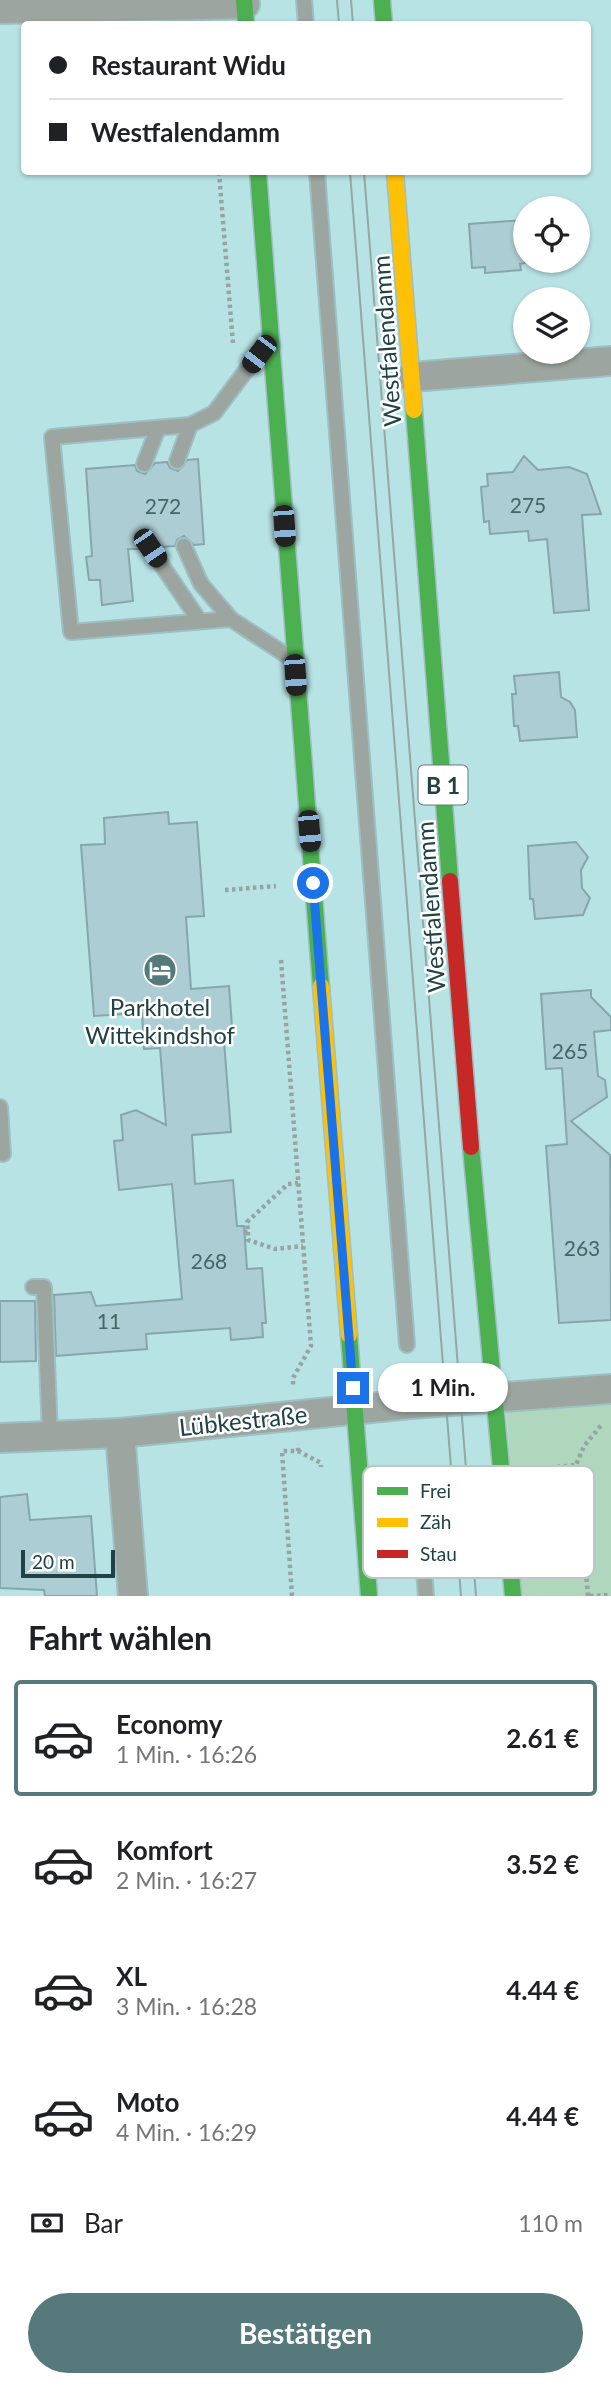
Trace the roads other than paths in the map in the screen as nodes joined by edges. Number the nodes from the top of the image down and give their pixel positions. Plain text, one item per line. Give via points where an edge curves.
1 (304, 0) edge
2 (382, 0) edge
3 (6, 6) edge
4 (245, 10) edge
5 (306, 21) edge
6 (384, 21) edge
7 (258, 175) edge
8 (317, 175) edge
9 (396, 175) edge
10 (271, 338) junction
11 (611, 361) edge
12 (412, 377) junction
13 (190, 425) junction
14 (158, 428) junction
15 (177, 461) dead end
16 (144, 464) dead end
17 (184, 545) dead end
18 (150, 548) dead end
19 (199, 620) junction
20 (232, 620) junction
21 (294, 661) junction
22 (0, 1107) edge
23 (3, 1154) dead end
24 (33, 1287) dead end
25 (407, 1345) dead end
26 (611, 1389) edge
27 (497, 1398) junction
28 (354, 1409) junction
29 (120, 1433) junction
30 (50, 1435) junction
31 (0, 1438) edge
32 (502, 1466) edge
33 (363, 1521) edge
34 (368, 1578) edge
35 (425, 1578) edge
36 (512, 1578) edge
37 (133, 1596) edge
38 (369, 1596) edge
39 (426, 1596) edge
40 (513, 1596) edge

1 - 5 lane
2 - 6 main road
3 - 4 street
7 - 10 main road
8 - 25 lane
9 - 12 main road, Westfalendamm / B 1
10 - 13 lane via 214,413
10 - 21 main road
11 - 12 street
12 - 27 main road, Westfalendamm / B 1 via 480,1259
13 - 14 lane
13 - 15 lane
14 - 16 lane
14 - 19 lane via 52,437 71,632
17 - 20 lane via 201,584
18 - 19 lane
19 - 20 lane
20 - 21 lane
21 - 28 main road
22 - 23 lane
24 - 30 lane via 44,1287
26 - 27 street, Lübkestraße
27 - 28 street, Lübkestraße
27 - 32 main road, Westfalendamm / B 1
28 - 29 street, Lübkestraße
28 - 33 main road
29 - 30 street, Lübkestraße
29 - 37 street
30 - 31 street, Lübkestraße
34 - 38 main road
35 - 39 lane
36 - 40 main road, Westfalendamm / B 1

